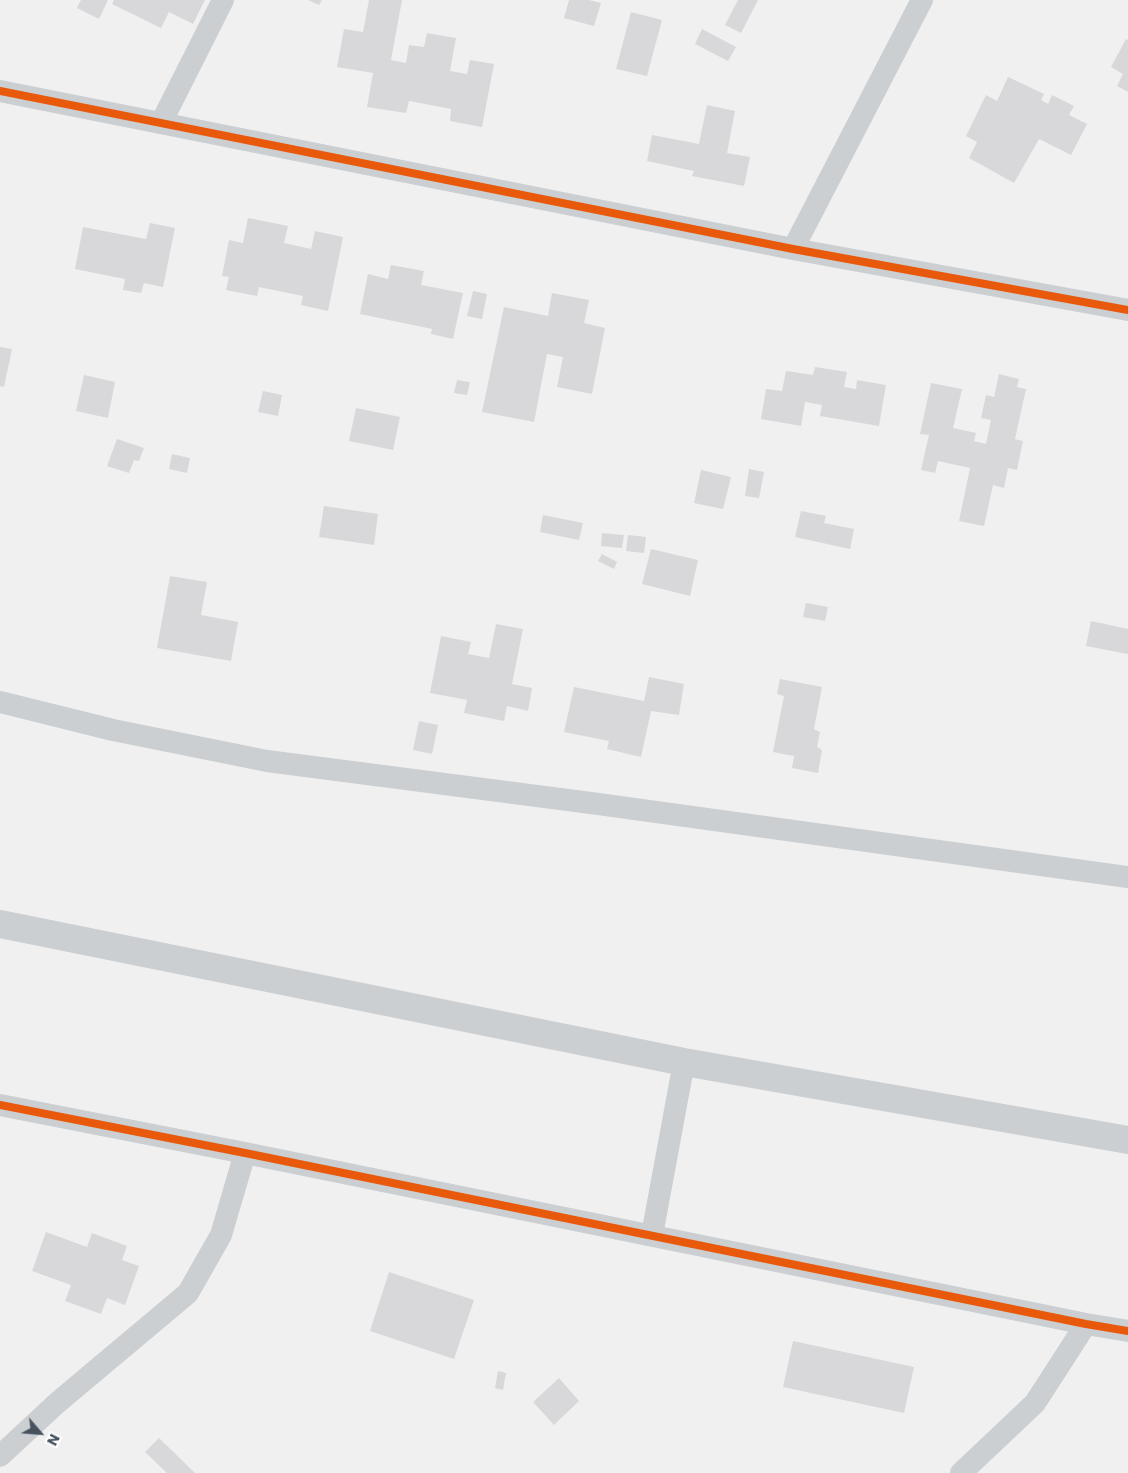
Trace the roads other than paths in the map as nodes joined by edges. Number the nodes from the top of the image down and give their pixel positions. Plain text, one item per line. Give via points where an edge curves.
1 (223, 0) edge
2 (922, 0) edge
3 (0, 91) edge
4 (161, 123) junction
5 (793, 249) junction
6 (1128, 310) edge
7 (0, 702) edge
8 (1128, 878) edge
9 (0, 924) edge
10 (684, 1062) junction
11 (0, 1105) edge
12 (1128, 1140) edge
13 (245, 1153) junction
14 (652, 1235) junction
15 (1086, 1324) junction
16 (1128, 1331) edge
17 (0, 1456) edge
18 (961, 1473) edge

1 - 4 street
2 - 5 street
3 - 4 street
4 - 5 street
5 - 6 street
7 - 8 street via 113,730 267,761 591,802
9 - 10 street
10 - 12 street
10 - 14 street
11 - 13 street
13 - 14 street
13 - 17 street via 221,1235 188,1293 57,1403
14 - 15 street
15 - 16 street
15 - 18 street via 1035,1403

